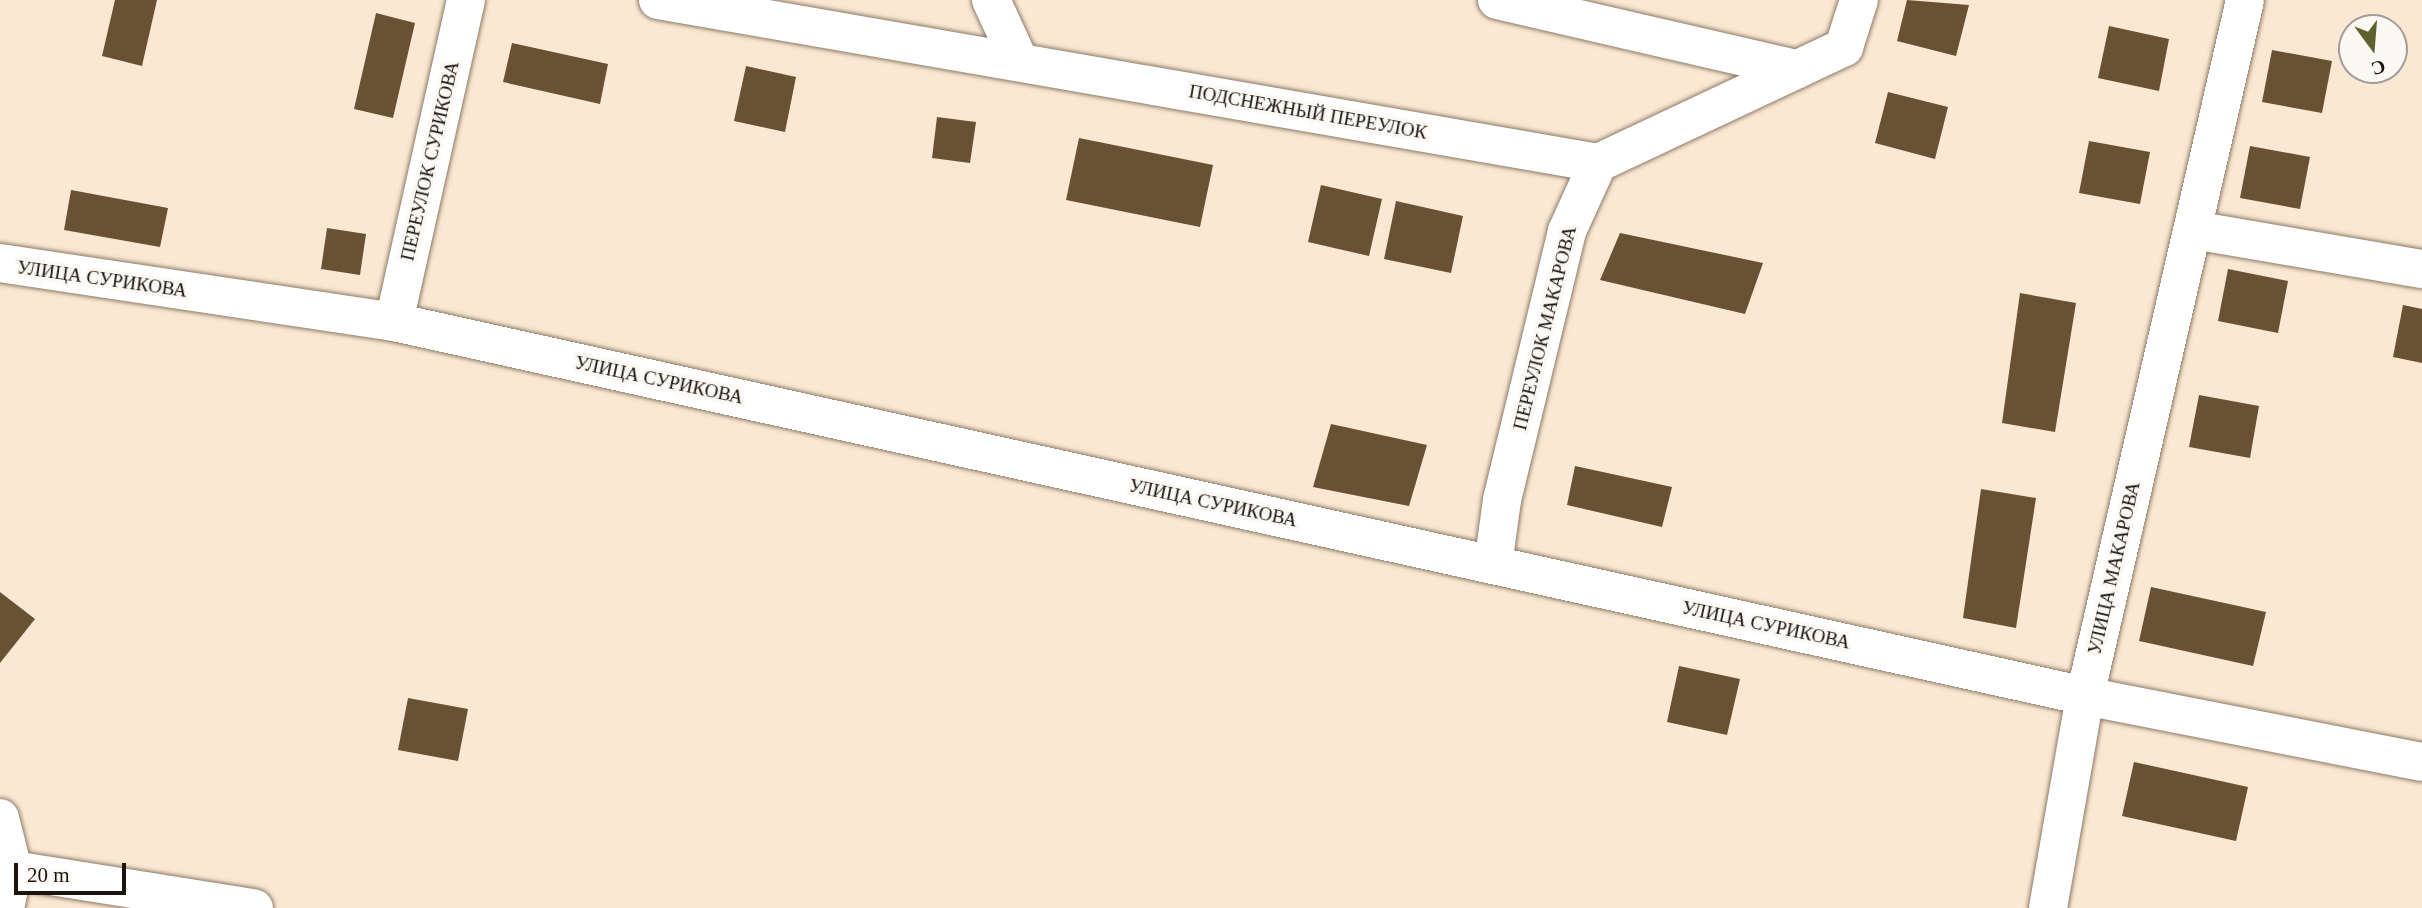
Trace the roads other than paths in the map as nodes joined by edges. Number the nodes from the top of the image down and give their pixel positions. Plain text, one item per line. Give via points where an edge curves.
1 (466, 0) edge
2 (658, 0) edge
3 (991, 0) edge
4 (1497, 0) edge
5 (1859, 0) edge
6 (2245, 0) edge
7 (1019, 61) junction
8 (1797, 69) junction
9 (1598, 163) junction
10 (2193, 230) junction
11 (0, 263) edge
12 (2422, 269) edge
13 (394, 322) junction
14 (1493, 565) junction
15 (2085, 696) junction
16 (2422, 762) edge
17 (0, 818) edge
18 (13, 870) junction
19 (5, 908) edge
20 (254, 908) edge
21 (2048, 908) edge

1 - 13 street, ПЕРЕУЛОК СУРИКОВА
2 - 7 street, ПОДСНЕЖНЫЙ ПЕРЕУЛОК
3 - 7 street
4 - 8 street
5 - 8 street via 1844,47
6 - 10 street, УЛИЦА МАКАРОВА
7 - 9 street, ПОДСНЕЖНЫЙ ПЕРЕУЛОК
8 - 9 street
9 - 14 street, ПЕРЕУЛОК МАКАРОВА via 1567,231 1502,500
10 - 12 street
10 - 15 street, УЛИЦА МАКАРОВА
11 - 13 street, УЛИЦА СУРИКОВА
13 - 14 street, УЛИЦА СУРИКОВА
14 - 15 street, УЛИЦА СУРИКОВА
15 - 16 street, УЛИЦА СУРИКОВА
15 - 21 street, УЛИЦА МАКАРОВА
17 - 18 street
18 - 19 street
18 - 20 street

